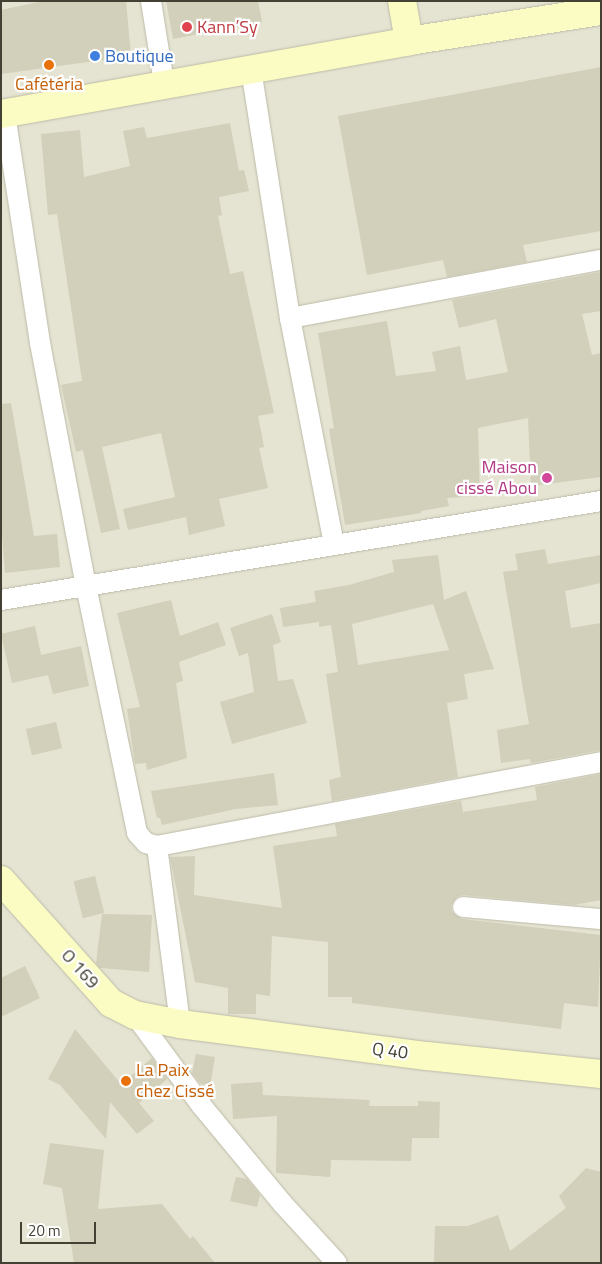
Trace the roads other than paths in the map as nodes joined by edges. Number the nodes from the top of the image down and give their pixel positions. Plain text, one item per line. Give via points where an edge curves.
1 (151, 1) edge
2 (402, 1) edge
3 (601, 11) edge
4 (409, 41) junction
5 (251, 68) junction
6 (164, 83) junction
7 (3, 114) edge
8 (601, 260) edge
9 (290, 318) junction
10 (601, 502) edge
11 (334, 545) junction
12 (86, 586) junction
13 (1, 600) edge
14 (601, 762) edge
15 (157, 846) junction
16 (1, 880) edge
17 (463, 907) dead end
18 (601, 919) edge
19 (135, 1016) junction
20 (180, 1024) junction
21 (601, 1074) edge
22 (337, 1263) edge

1 - 6 street
2 - 4 street
3 - 4 street
4 - 5 street
5 - 6 street
5 - 9 street
6 - 7 street
7 - 12 street via 40,343
8 - 9 street
9 - 11 street
10 - 11 street
11 - 12 street
12 - 13 street
12 - 15 street via 137,833 146,843
14 - 15 street
15 - 20 street
16 - 19 street, O 169 via 111,1003
17 - 18 street
19 - 20 street, O 169
19 - 22 street via 201,1105 282,1203
20 - 21 street, Q 40

